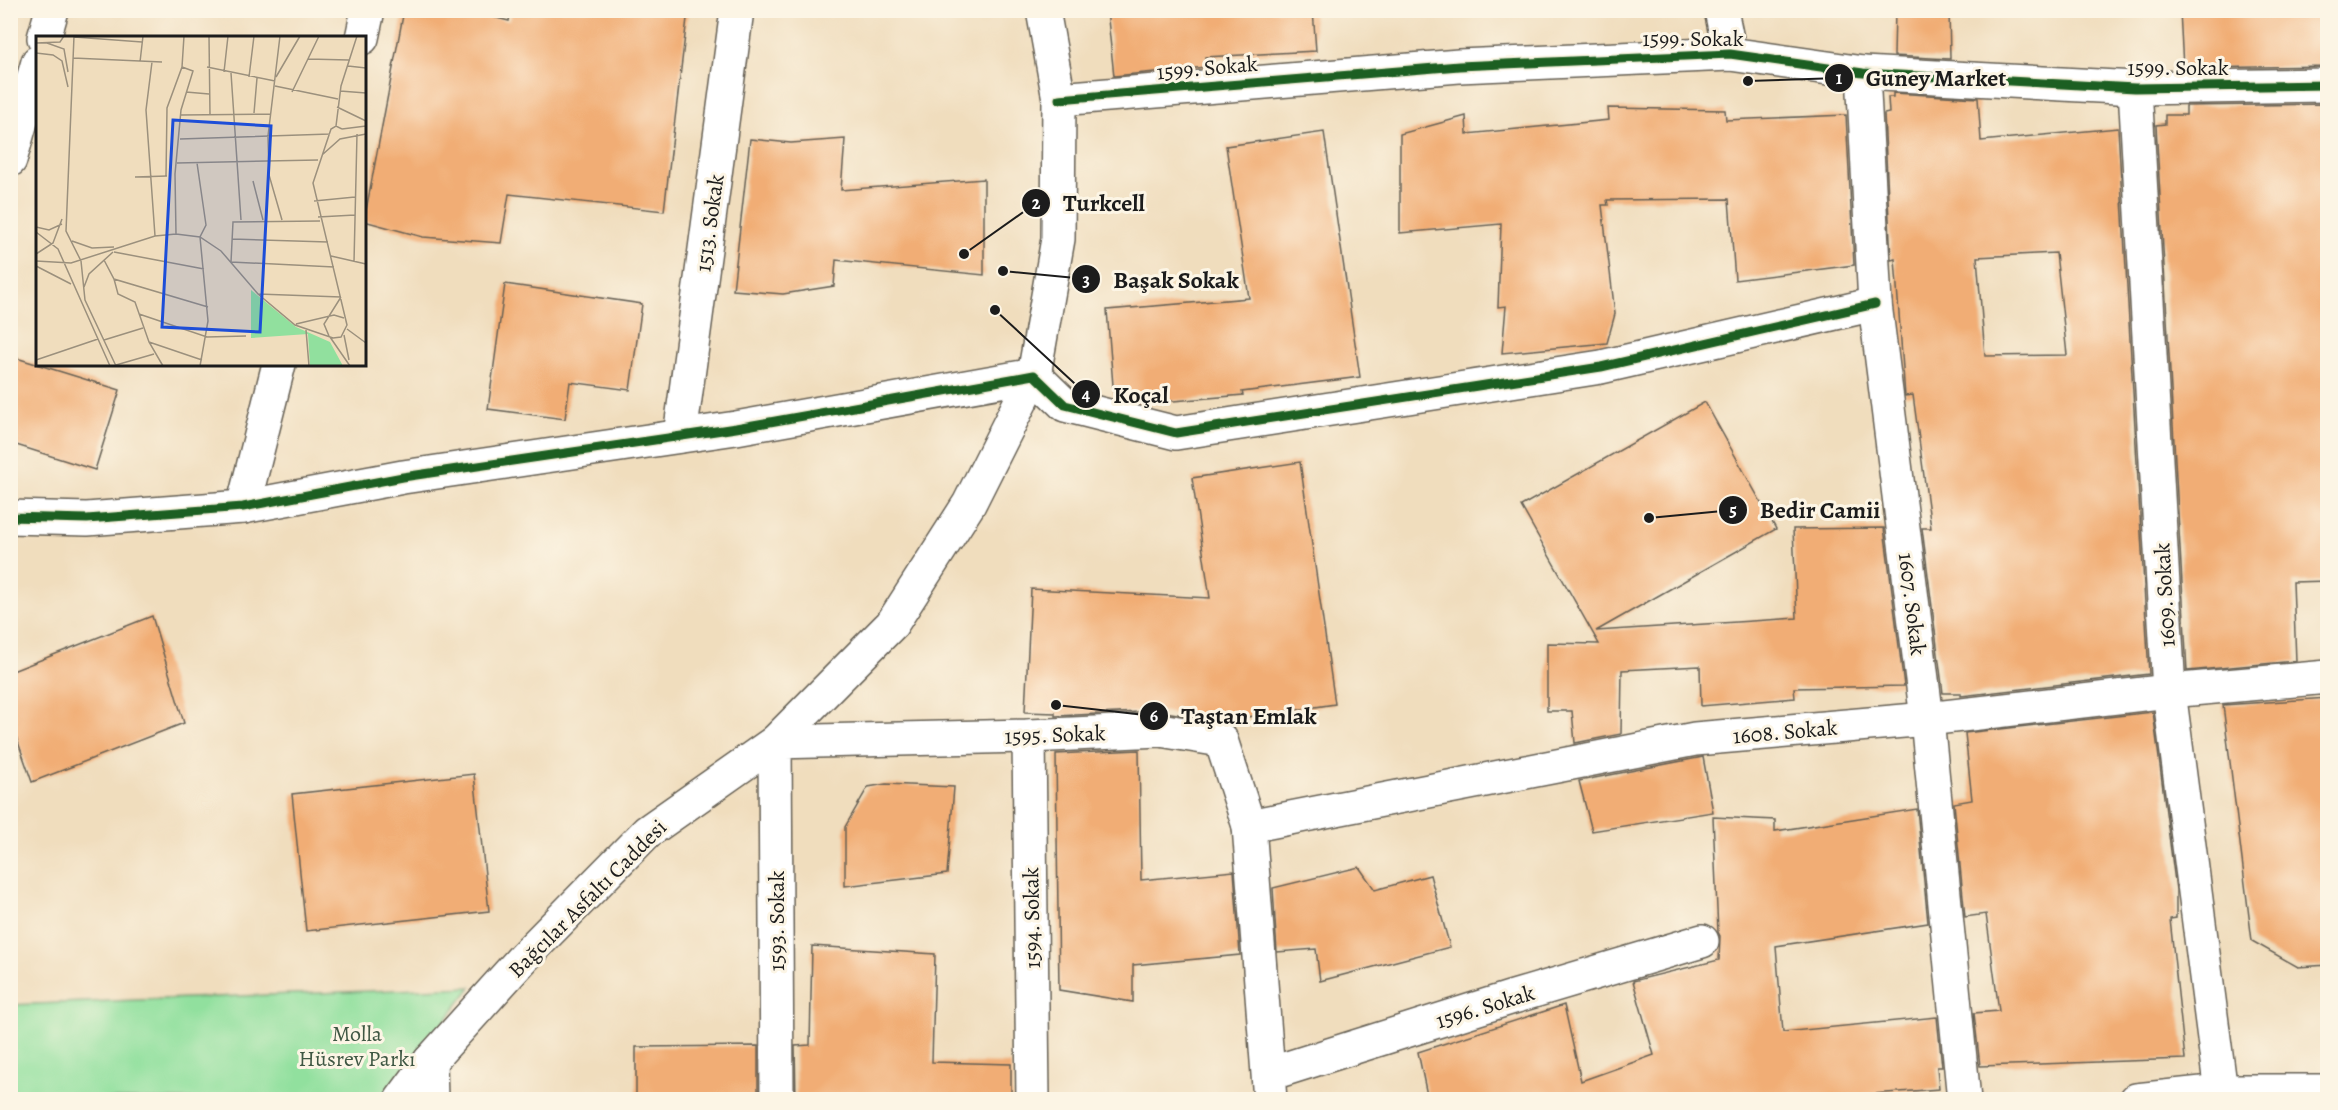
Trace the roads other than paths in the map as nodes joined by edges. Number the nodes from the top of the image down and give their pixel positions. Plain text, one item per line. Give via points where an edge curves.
1 (52, 10) edge
2 (368, 10) edge
3 (737, 10) edge
4 (1043, 10) edge
5 (1720, 10) edge
6 (45, 36) edge
7 (362, 36) edge
8 (1730, 54) junction
9 (36, 69) edge
10 (1863, 73) junction
11 (2328, 85) edge
12 (2135, 88) junction
13 (1059, 99) junction
14 (10, 160) edge
15 (1875, 304) junction
16 (278, 366) edge
17 (1034, 375) junction
18 (680, 436) junction
19 (243, 507) junction
20 (10, 517) edge
21 (2328, 676) edge
22 (2169, 691) junction
23 (1927, 718) junction
24 (1029, 736) junction
25 (775, 742) junction
26 (1249, 826) junction
27 (1702, 940) dead end
28 (430, 1061) junction
29 (1270, 1087) edge
30 (2328, 1091) edge
31 (2221, 1095) edge
32 (401, 1100) edge
33 (431, 1100) edge
34 (777, 1100) edge
35 (1033, 1100) edge
36 (1964, 1100) edge
37 (2136, 1100) edge

1 - 6 street
2 - 7 street
3 - 18 street, 1513. Sokak
4 - 13 street, Bağcılar Asfaltı Caddesi
5 - 8 street
8 - 10 street, 1599. Sokak
8 - 13 street, 1599. Sokak via 1459,66
9 - 14 street
10 - 12 street, 1599. Sokak
10 - 15 street, 1607. Sokak
11 - 12 street, 1599. Sokak
12 - 22 street, 1609. Sokak
13 - 17 street, Bağcılar Asfaltı Caddesi via 1058,239
15 - 17 street via 1601,367 1176,433 1065,405
15 - 23 street, 1607. Sokak
16 - 19 street
17 - 18 street
17 - 25 street, Bağcılar Asfaltı Caddesi via 969,504 892,624
18 - 19 street via 403,477
19 - 20 street via 87,519
21 - 22 street, 1608. Sokak
22 - 23 street, 1608. Sokak
22 - 31 street, 1609. Sokak
23 - 26 street, 1608. Sokak via 1695,739
23 - 36 street, 1607. Sokak
24 - 25 street, 1595. Sokak
24 - 26 street, 1595. Sokak via 1160,730 1221,740
24 - 35 street, 1594. Sokak
25 - 28 street, Bağcılar Asfaltı Caddesi via 647,832 524,957
25 - 34 street, 1593. Sokak
26 - 29 street, 1595. Sokak
27 - 29 street, 1596. Sokak via 1510,998
28 - 32 street, Bağcılar Asfaltı Caddesi
28 - 33 street
30 - 31 street
31 - 37 street

